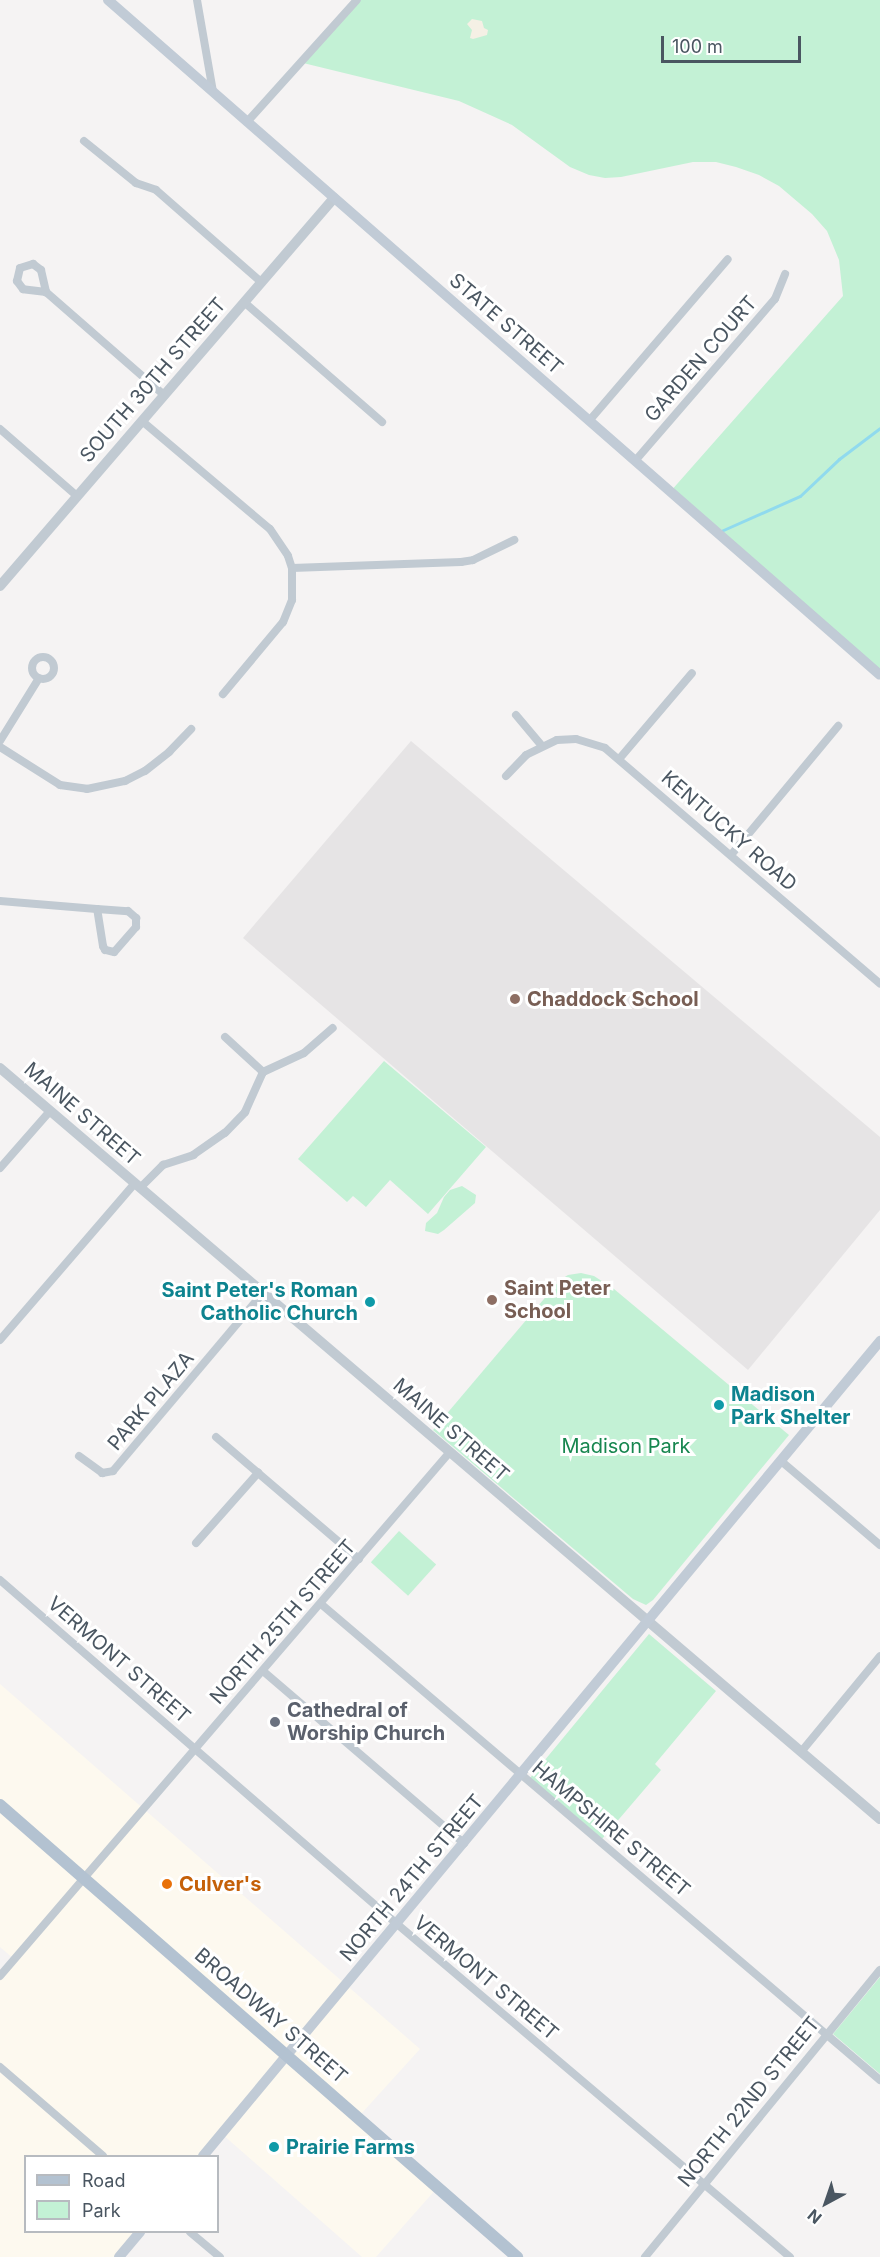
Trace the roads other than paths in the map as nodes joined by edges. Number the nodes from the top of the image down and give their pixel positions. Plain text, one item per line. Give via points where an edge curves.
1 (108, 0) edge
2 (197, 0) edge
3 (357, 0) edge
4 (213, 92) junction
5 (247, 122) junction
6 (84, 141) dead end
7 (334, 198) junction
8 (728, 259) dead end
9 (786, 274) dead end
10 (261, 282) junction
11 (46, 292) dead end
12 (244, 302) junction
13 (164, 394) junction
14 (142, 421) junction
15 (589, 421) junction
16 (382, 422) dead end
17 (0, 429) edge
18 (635, 461) junction
19 (77, 496) junction
20 (514, 540) dead end
21 (292, 568) junction
22 (0, 586) edge
23 (692, 673) dead end
24 (880, 675) edge
25 (39, 678) dead end
26 (223, 694) dead end
27 (516, 715) dead end
28 (837, 726) dead end
29 (191, 729) dead end
30 (0, 741) edge
31 (541, 745) junction
32 (0, 747) edge
33 (620, 758) junction
34 (506, 776) dead end
35 (731, 855) junction
36 (0, 901) edge
37 (98, 909) junction
38 (880, 984) edge
39 (333, 1028) dead end
40 (225, 1036) dead end
41 (0, 1068) edge
42 (263, 1072) junction
43 (50, 1111) junction
44 (0, 1168) edge
45 (138, 1185) junction
46 (263, 1293) junction
47 (3, 1329) edge
48 (0, 1340) edge
49 (880, 1341) edge
50 (216, 1437) dead end
51 (449, 1453) junction
52 (79, 1456) dead end
53 (781, 1461) junction
54 (258, 1473) junction
55 (196, 1543) dead end
56 (880, 1545) edge
57 (359, 1559) junction
58 (0, 1580) edge
59 (321, 1604) junction
60 (647, 1622) junction
61 (880, 1656) edge
62 (263, 1671) junction
63 (196, 1749) junction
64 (801, 1752) junction
65 (521, 1773) junction
66 (0, 1805) edge
67 (880, 1819) edge
68 (464, 1843) junction
69 (84, 1878) junction
70 (397, 1923) junction
71 (880, 1970) edge
72 (0, 1976) edge
73 (827, 2034) junction
74 (287, 2056) junction
75 (0, 2067) edge
76 (880, 2080) edge
77 (101, 2155) edge
78 (205, 2155) edge
79 (703, 2183) junction
80 (139, 2233) edge
81 (191, 2233) edge
82 (119, 2257) edge
83 (220, 2257) edge
84 (517, 2257) edge
85 (645, 2257) edge
86 (790, 2257) edge

1 - 4 main road, STATE STREET
2 - 4 street
3 - 5 street
4 - 5 main road, STATE STREET
5 - 7 main road, STATE STREET
6 - 10 street via 136,183 156,190
7 - 10 street, SOUTH 30TH STREET
7 - 15 main road, STATE STREET
8 - 15 street
9 - 18 street, GARDEN COURT via 775,298
10 - 12 street, SOUTH 30TH STREET
11 - 13 street
12 - 13 street, SOUTH 30TH STREET
12 - 16 street
13 - 14 street, SOUTH 30TH STREET
14 - 19 street, SOUTH 30TH STREET
14 - 21 street via 270,529
15 - 18 main road, STATE STREET
17 - 19 street
18 - 24 main road, STATE STREET
19 - 22 street, SOUTH 30TH STREET
20 - 21 street via 461,562
21 - 26 street via 292,600 283,622
23 - 33 street
25 - 30 street
27 - 31 street
28 - 35 street
29 - 32 street via 145,771 125,781 87,789 60,786
31 - 33 street, KENTUCKY ROAD via 576,739 597,744
31 - 34 street, KENTUCKY ROAD
33 - 35 street, KENTUCKY ROAD
35 - 38 street, KENTUCKY ROAD
36 - 37 street
37 - 37 street via 103,946 114,952 136,927 136,918 128,911
39 - 42 street via 304,1053
40 - 42 street
41 - 43 street, MAINE STREET
42 - 45 street via 251,1103 231,1127 193,1155 163,1165
43 - 44 street
43 - 45 street, MAINE STREET
45 - 46 street, MAINE STREET
45 - 47 street
46 - 51 street, MAINE STREET
46 - 52 street, PARK PLAZA via 113,1471 102,1473
47 - 48 street
49 - 53 main road, NORTH 24TH STREET
50 - 54 street
51 - 57 street, NORTH 25TH STREET
51 - 60 street, MAINE STREET
53 - 56 street
53 - 60 main road, NORTH 24TH STREET
54 - 55 street
54 - 57 street
57 - 59 street, NORTH 25TH STREET
58 - 63 street, VERMONT STREET
59 - 62 street, NORTH 25TH STREET
59 - 65 street, HAMPSHIRE STREET
60 - 64 street, MAINE STREET
60 - 65 main road, NORTH 24TH STREET
61 - 64 street
62 - 63 street, NORTH 25TH STREET
62 - 68 street
63 - 69 street, NORTH 25TH STREET
63 - 70 street, VERMONT STREET
64 - 67 street, MAINE STREET
65 - 68 main road, NORTH 24TH STREET
65 - 73 street, HAMPSHIRE STREET
66 - 69 main road, BROADWAY STREET
68 - 70 main road, NORTH 24TH STREET
69 - 72 street, NORTH 25TH STREET
69 - 74 main road, BROADWAY STREET
70 - 74 main road, NORTH 24TH STREET
70 - 79 street, VERMONT STREET
71 - 73 street, NORTH 22ND STREET
73 - 76 street, HAMPSHIRE STREET
73 - 79 street, NORTH 22ND STREET
74 - 78 main road, NORTH 24TH STREET
74 - 84 main road, BROADWAY STREET
75 - 77 street
79 - 85 street, NORTH 22ND STREET
79 - 86 street, VERMONT STREET
80 - 82 main road
81 - 83 street

